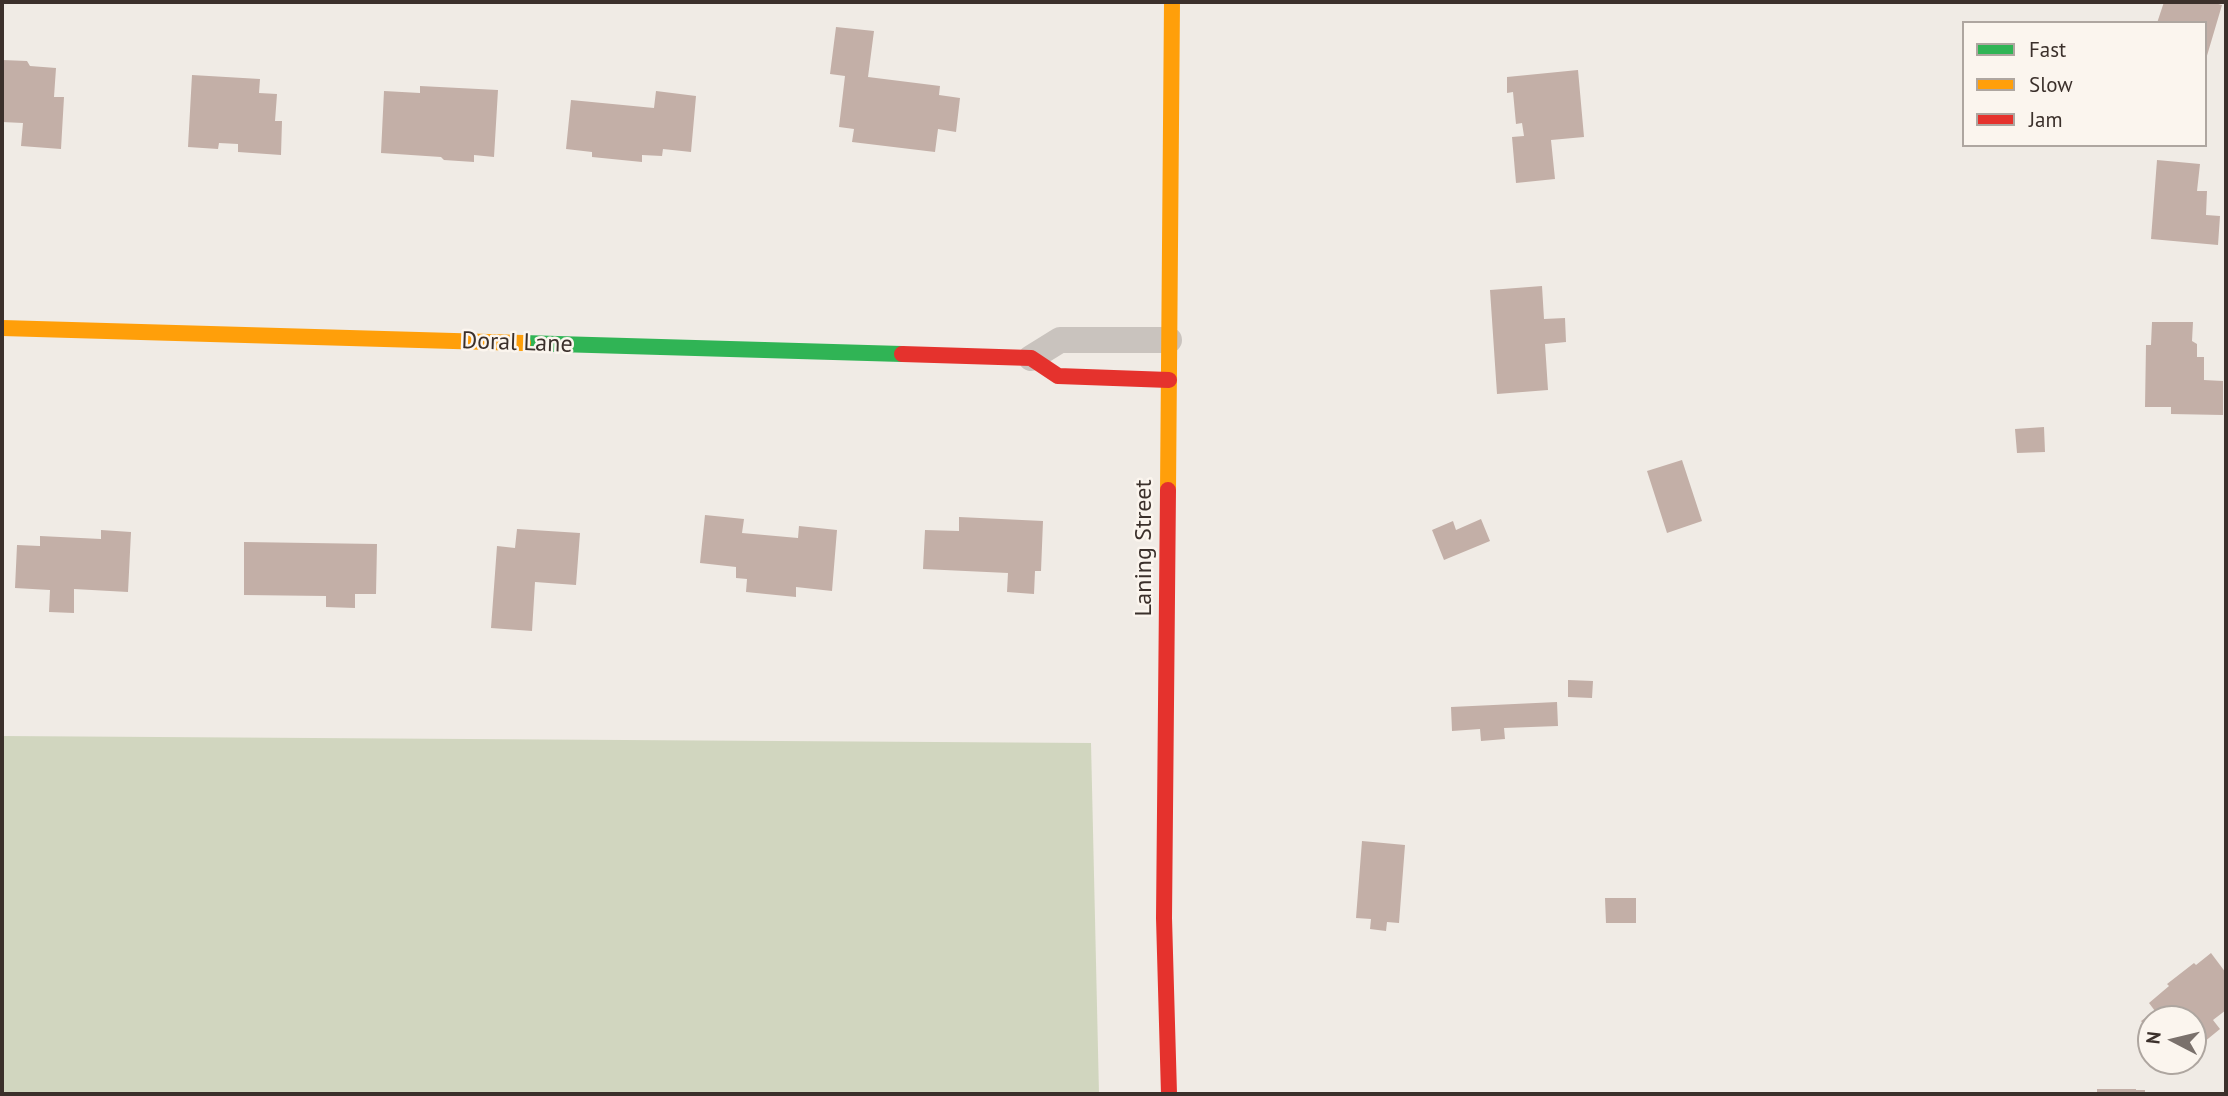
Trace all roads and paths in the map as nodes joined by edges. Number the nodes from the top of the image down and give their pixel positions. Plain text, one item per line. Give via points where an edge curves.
1 (1172, 2) edge
2 (2, 328) edge
3 (1169, 340) junction
4 (1031, 358) junction
5 (1169, 380) junction
6 (1169, 1094) edge

1 - 3 street, Laning Street
2 - 4 street, Doral Lane
3 - 4 street via 1060,340
3 - 5 street, Laning Street
4 - 5 street, Doral Lane via 1058,376
5 - 6 street, Laning Street via 1164,918

